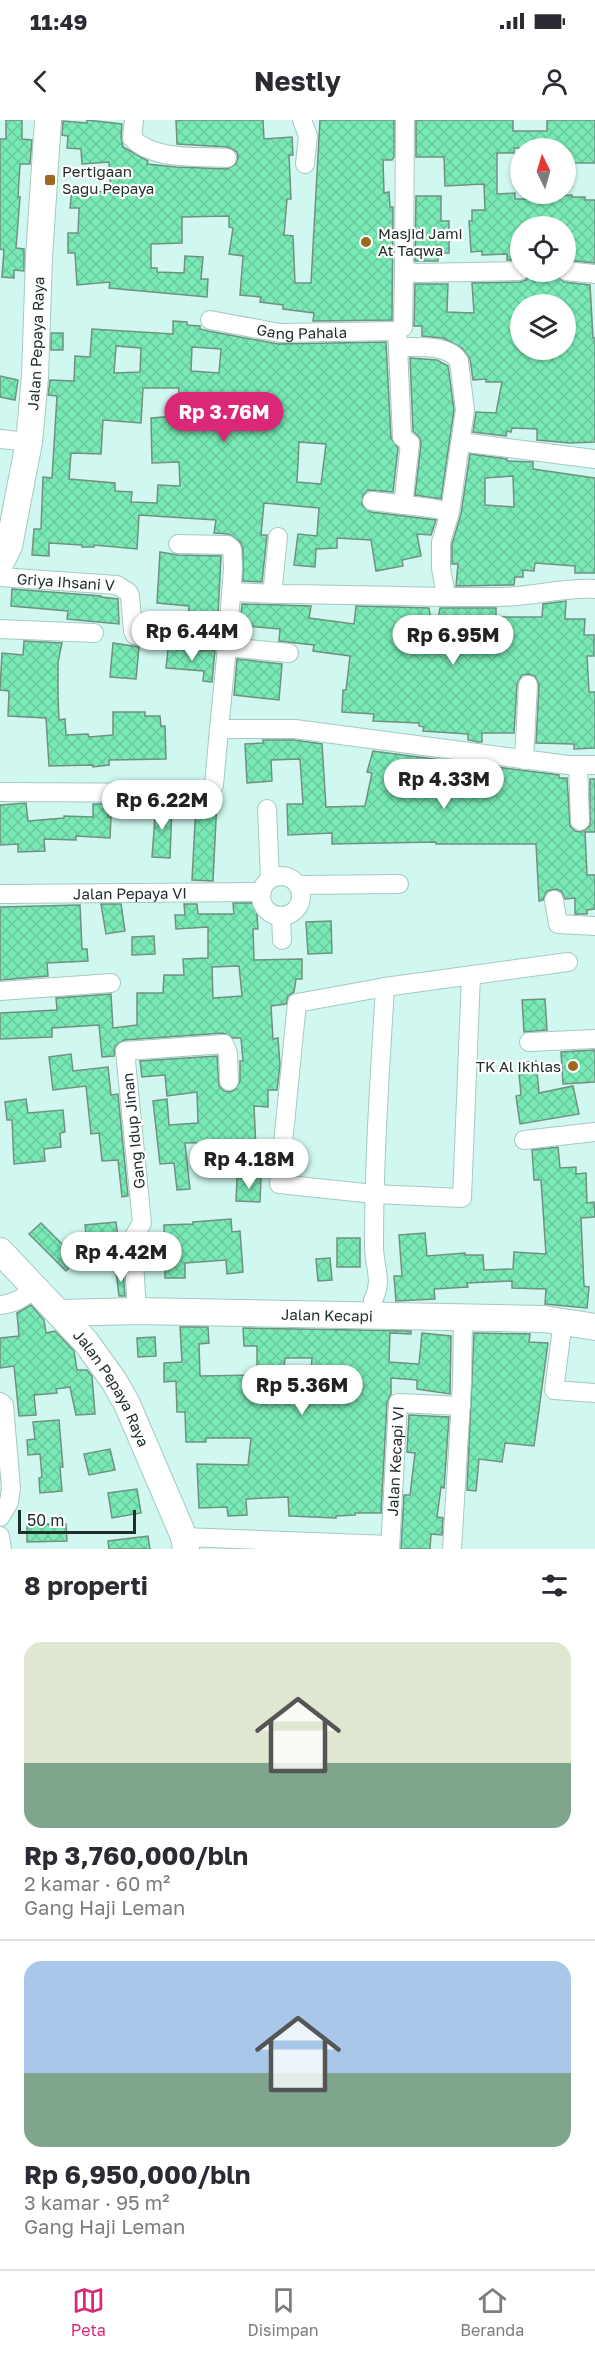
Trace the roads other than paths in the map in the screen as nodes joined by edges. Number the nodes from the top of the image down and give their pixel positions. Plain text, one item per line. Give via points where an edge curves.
1 (48, 120) edge
2 (134, 120) edge
3 (302, 120) edge
4 (405, 120) edge
5 (227, 158) dead end
6 (305, 164) dead end
7 (404, 270) junction
8 (510, 271) edge
9 (576, 272) edge
10 (595, 274) edge
11 (210, 320) dead end
12 (397, 339) junction
13 (0, 439) edge
14 (29, 442) junction
15 (461, 442) junction
16 (595, 459) edge
17 (372, 501) dead end
18 (404, 505) junction
19 (450, 512) junction
20 (278, 537) dead end
21 (178, 544) dead end
22 (0, 564) edge
23 (0, 578) edge
24 (595, 589) edge
25 (231, 592) junction
26 (278, 594) junction
27 (446, 596) junction
28 (0, 629) edge
29 (93, 633) dead end
30 (200, 640) dead end
31 (227, 647) junction
32 (289, 653) dead end
33 (528, 685) dead end
34 (219, 729) junction
35 (524, 760) junction
36 (587, 765) edge
37 (0, 792) edge
38 (267, 809) dead end
39 (580, 821) dead end
40 (399, 884) dead end
41 (299, 885) junction
42 (266, 886) junction
43 (0, 894) edge
44 (554, 900) dead end
45 (281, 916) junction
46 (595, 926) edge
47 (282, 940) dead end
48 (568, 962) dead end
49 (471, 975) junction
50 (111, 983) dead end
51 (385, 987) junction
52 (0, 991) edge
53 (595, 1039) edge
54 (529, 1042) dead end
55 (229, 1082) dead end
56 (595, 1132) edge
57 (524, 1140) dead end
58 (374, 1194) junction
59 (0, 1251) edge
60 (36, 1288) junction
61 (0, 1305) edge
62 (374, 1307) junction
63 (137, 1311) junction
64 (59, 1313) junction
65 (464, 1317) junction
66 (563, 1321) junction
67 (595, 1327) edge
68 (595, 1393) edge
69 (2, 1404) edge
70 (460, 1406) junction
71 (0, 1517) edge
72 (0, 1536) edge
73 (185, 1543) edge
74 (390, 1547) edge
75 (2, 1549) edge
76 (452, 1549) edge

1 - 14 street, Jalan Pepaya Raya
2 - 5 street via 132,138 154,151
3 - 6 street via 308,136
4 - 7 street
7 - 8 street
7 - 12 street via 403,327
9 - 10 street
11 - 12 street, Gang Pahala via 280,333
12 - 15 street, Gang Pahala via 456,356 465,410
12 - 18 street via 402,437 410,443
13 - 14 street
14 - 22 street, Jalan Pepaya Raya via 9,546
15 - 16 street
15 - 19 street
17 - 18 street
18 - 19 street
19 - 27 street via 441,542
20 - 26 street via 273,586
21 - 25 street via 231,547
23 - 30 street, Griya Ihsani V via 117,585 130,596 135,635
24 - 27 street via 512,597
25 - 26 street
25 - 31 street
26 - 27 street
28 - 29 street
31 - 32 street
31 - 34 street
33 - 35 street
34 - 35 street via 295,729
34 - 37 street via 211,791
35 - 36 street
36 - 39 street
38 - 42 street
40 - 41 street, Jalan Pepaya VI
41 - 42 street, Jalan Pepaya VI via 286,876
41 - 45 street via 302,899 294,912
42 - 43 street, Jalan Pepaya VI
42 - 45 street via 262,904 270,913
44 - 46 street via 558,924
45 - 47 street
48 - 49 street
49 - 51 street
49 - 58 street via 462,1198
50 - 52 street
51 - 58 street
51 - 58 street via 297,1003 279,1184
53 - 54 street
55 - 63 street, Gang Idup Jinan via 227,1049 221,1043 125,1051 142,1223 133,1238
56 - 57 street
58 - 62 street via 374,1259 379,1289
59 - 60 street, Jalan Pepaya Raya
60 - 61 street via 15,1302
60 - 64 street, Jalan Pepaya Raya
62 - 63 street, Jalan Kecapi
62 - 65 street, Jalan Kecapi
63 - 64 street, Jalan Kecapi
64 - 73 street, Jalan Pepaya Raya via 98,1357 127,1404
65 - 66 street, Jalan Kecapi
65 - 70 street
66 - 67 street, Jalan Kecapi
66 - 68 street via 554,1390
69 - 71 street via 10,1488 9,1502
70 - 74 street, Jalan Kecapi VI via 398,1402
70 - 76 street
72 - 75 street
73 - 74 street, Jalan Kecapi VI

